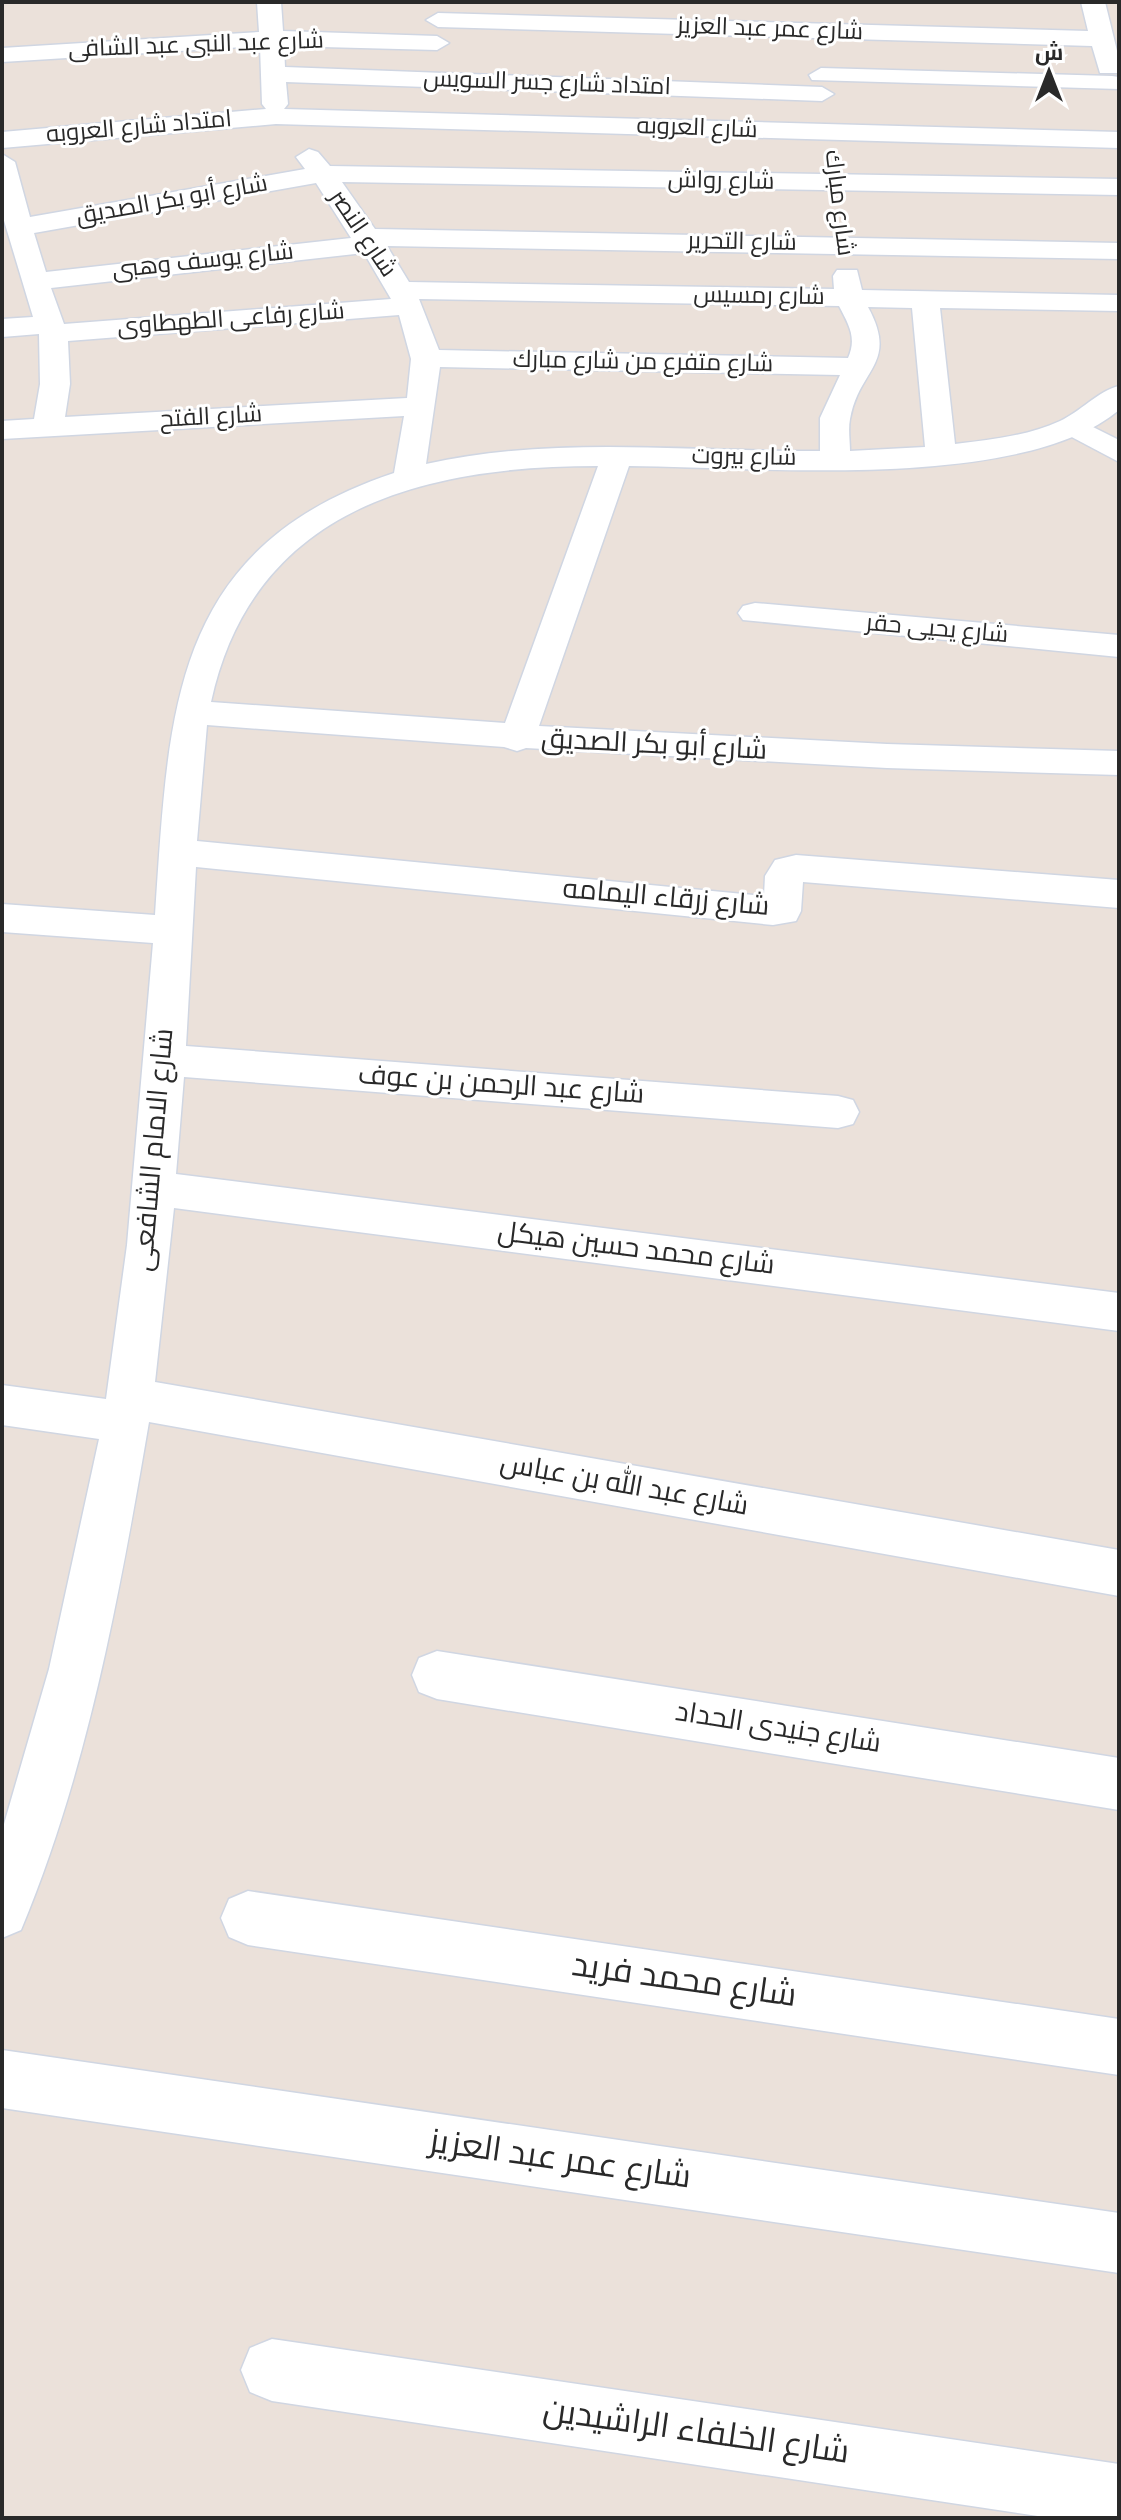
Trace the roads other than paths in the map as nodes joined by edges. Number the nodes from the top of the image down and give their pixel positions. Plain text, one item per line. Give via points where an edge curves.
1 (269, 2) edge
2 (1094, 7) edge
3 (1064, 12) dead end
4 (822, 31) junction
5 (437, 32) joint
6 (271, 38) junction
7 (1102, 39) junction
8 (2, 55) edge
9 (272, 74) junction
10 (1112, 83) junction
11 (822, 84) junction
12 (1119, 113) edge
13 (276, 116) junction
14 (828, 133) junction
15 (2, 140) edge
16 (1119, 140) edge
17 (3, 168) edge
18 (323, 174) junction
19 (839, 184) junction
20 (1119, 187) edge
21 (20, 227) junction
22 (367, 240) junction
23 (844, 245) junction
24 (1119, 251) edge
25 (22, 264) edge
26 (404, 298) junction
27 (849, 299) junction
28 (925, 300) junction
29 (1119, 303) edge
30 (2, 328) edge
31 (51, 329) junction
32 (426, 358) junction
33 (859, 367) junction
34 (1119, 395) edge
35 (419, 406) junction
36 (48, 427) junction
37 (1077, 428) junction
38 (2, 430) edge
39 (1119, 453) edge
40 (617, 456) junction
41 (941, 456) junction
42 (835, 459) junction
43 (409, 476) junction
44 (755, 613) dead end
45 (1119, 646) edge
46 (191, 712) junction
47 (517, 739) junction
48 (1119, 763) edge
49 (178, 852) junction
50 (1119, 894) edge
51 (2, 918) edge
52 (173, 930) junction
53 (165, 1060) junction
54 (838, 1112) dead end
55 (153, 1188) junction
56 (1119, 1312) edge
57 (2, 1405) edge
58 (128, 1410) junction
59 (1119, 1573) edge
60 (437, 1675) dead end
61 (1119, 1784) edge
62 (2, 1911) edge
63 (248, 1918) dead end
64 (1119, 2047) edge
65 (2, 2079) edge
66 (1119, 2243) edge
67 (272, 2370) dead end
68 (1119, 2496) edge

1 - 6 street
2 - 3 street
2 - 7 street
4 - 5 street, شارع عمر عبد العزيز
4 - 7 street, شارع عمر عبد العزيز
4 - 11 street, شارع مبارك
5 - 6 street, شارع عبد النبى عبد الشافى
6 - 8 street, شارع عبد النبى عبد الشافى
6 - 9 street
7 - 10 street
9 - 11 street, امتداد شارع جسر السويس via 503,71
9 - 13 street
10 - 11 street, امتداد شارع جسر السويس
10 - 12 street
11 - 14 street, شارع مبارك
13 - 14 street, شارع العروبه
13 - 15 street, امتداد شارع العروبه
13 - 18 street, شارع النصر
14 - 16 street, شارع العروبه via 1011,126
14 - 19 street, شارع مبارك
17 - 21 street
18 - 19 street, شارع رواش
18 - 21 street, شارع أبو بكر الصديق
18 - 22 street, شارع النصر
19 - 20 street, شارع رواش
19 - 23 street, شارع مبارك
21 - 25 street
22 - 23 street, شارع التحرير
22 - 25 street, شارع يوسف وهبى
22 - 26 street, شارع النصر
23 - 24 street, شارع التحرير
23 - 27 street, شارع مبارك
25 - 31 street
26 - 27 street, شارع رمسيس
26 - 31 street, شارع رفاعى الطهطاوى
26 - 32 street, شارع النصر via 423,338
27 - 28 street, شارع رمسيس
27 - 33 street, شارع مبارك via 868,345
28 - 29 street, شارع رمسيس
28 - 41 street
30 - 31 street, شارع رفاعى الطهطاوى
31 - 36 street via 55,384
32 - 33 street, شارع متفرع من شارع مبارك
32 - 35 street, شارع النصر
33 - 42 street, شارع مبارك via 835,418
34 - 37 street
35 - 36 street, شارع الفتح
35 - 43 street, شارع النصر
36 - 38 street, شارع الفتح
37 - 39 street
37 - 41 street, شارع بيروت
40 - 42 street, شارع بيروت
40 - 43 street, شارع بيروت via 490,460
40 - 47 street
41 - 42 street, شارع بيروت
43 - 46 street, شارع الامام الشافعى via 358,494 276,548 242,588 218,633
44 - 45 street, شارع يحيى حقر
46 - 47 street, شارع أبو بكر الصديق
46 - 49 street, شارع الامام الشافعى
47 - 48 street, شارع أبو بكر الصديق
49 - 50 street, شارع زرقاء اليمامه via 773,911 782,911 784,876 796,868
49 - 52 street, شارع الامام الشافعى
51 - 52 street
52 - 53 street, شارع الامام الشافعى
53 - 54 street, شارع عبد الرحمن بن عوف
53 - 55 street, شارع الامام الشافعى
55 - 56 street, شارع محمد حسين هيكل
55 - 58 street, شارع الامام الشافعى
57 - 58 street, شارع عبد الله بن عباس
58 - 59 street, شارع عبد الله بن عباس
58 - 62 street, شارع الامام الشافعى via 87,1623 34,1822
60 - 61 street, شارع جنيدى الحداد
63 - 64 street, شارع محمد فريد
65 - 66 street, شارع عمر عبد العزيز
67 - 68 street, شارع الخلفاء الراشيدين

